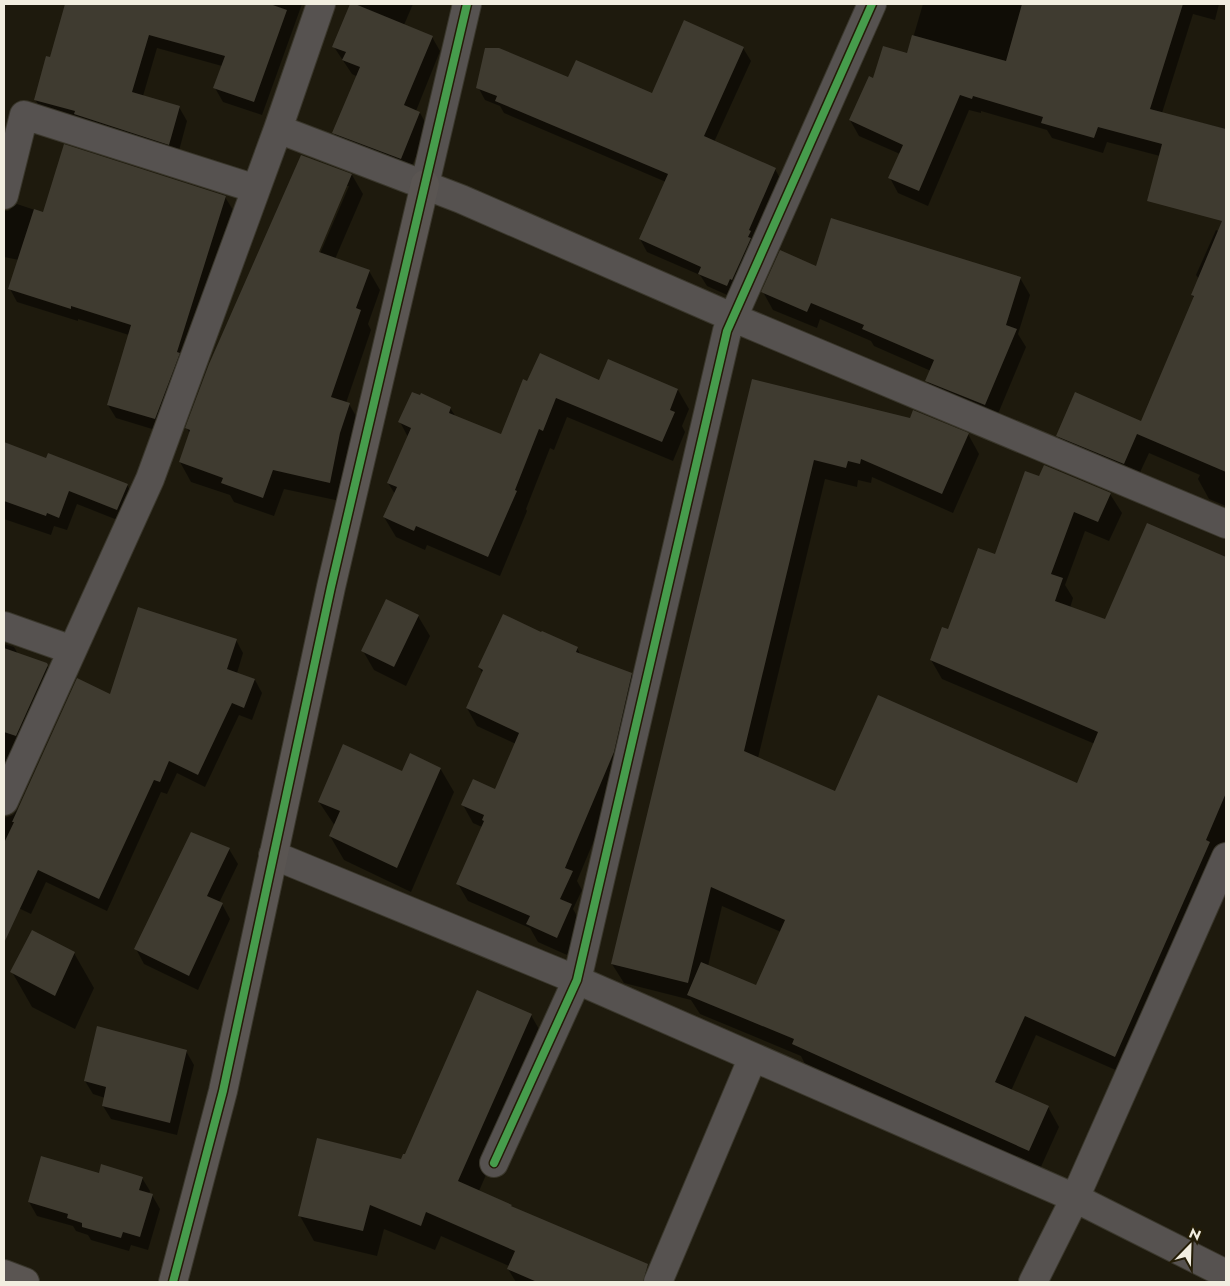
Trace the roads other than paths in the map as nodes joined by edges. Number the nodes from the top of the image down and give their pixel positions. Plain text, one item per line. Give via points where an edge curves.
1 (321, 4) edge
2 (467, 4) edge
3 (872, 4) edge
4 (14, 112) edge
5 (278, 129) junction
6 (425, 184) junction
7 (256, 189) junction
8 (4, 195) edge
9 (734, 318) junction
10 (1226, 524) edge
11 (4, 626) edge
12 (72, 650) junction
13 (4, 802) edge
14 (273, 855) junction
15 (1226, 857) edge
16 (577, 980) junction
17 (753, 1057) junction
18 (494, 1164) dead end
19 (1075, 1198) junction
20 (4, 1274) edge
21 (1226, 1274) edge
22 (25, 1282) edge
23 (173, 1282) edge
24 (658, 1282) edge
25 (1033, 1282) edge

1 - 5 street
2 - 6 street
3 - 9 street
4 - 7 street
4 - 8 street
5 - 6 street
5 - 7 street
6 - 9 street
6 - 14 street via 331,587
7 - 12 street via 150,479
9 - 10 street
9 - 16 street via 727,331
11 - 12 street
12 - 13 street
14 - 16 street
14 - 23 street via 222,1091
15 - 19 street
16 - 17 street
16 - 18 street
17 - 19 street
17 - 24 street
19 - 21 street
19 - 25 street
20 - 22 street

